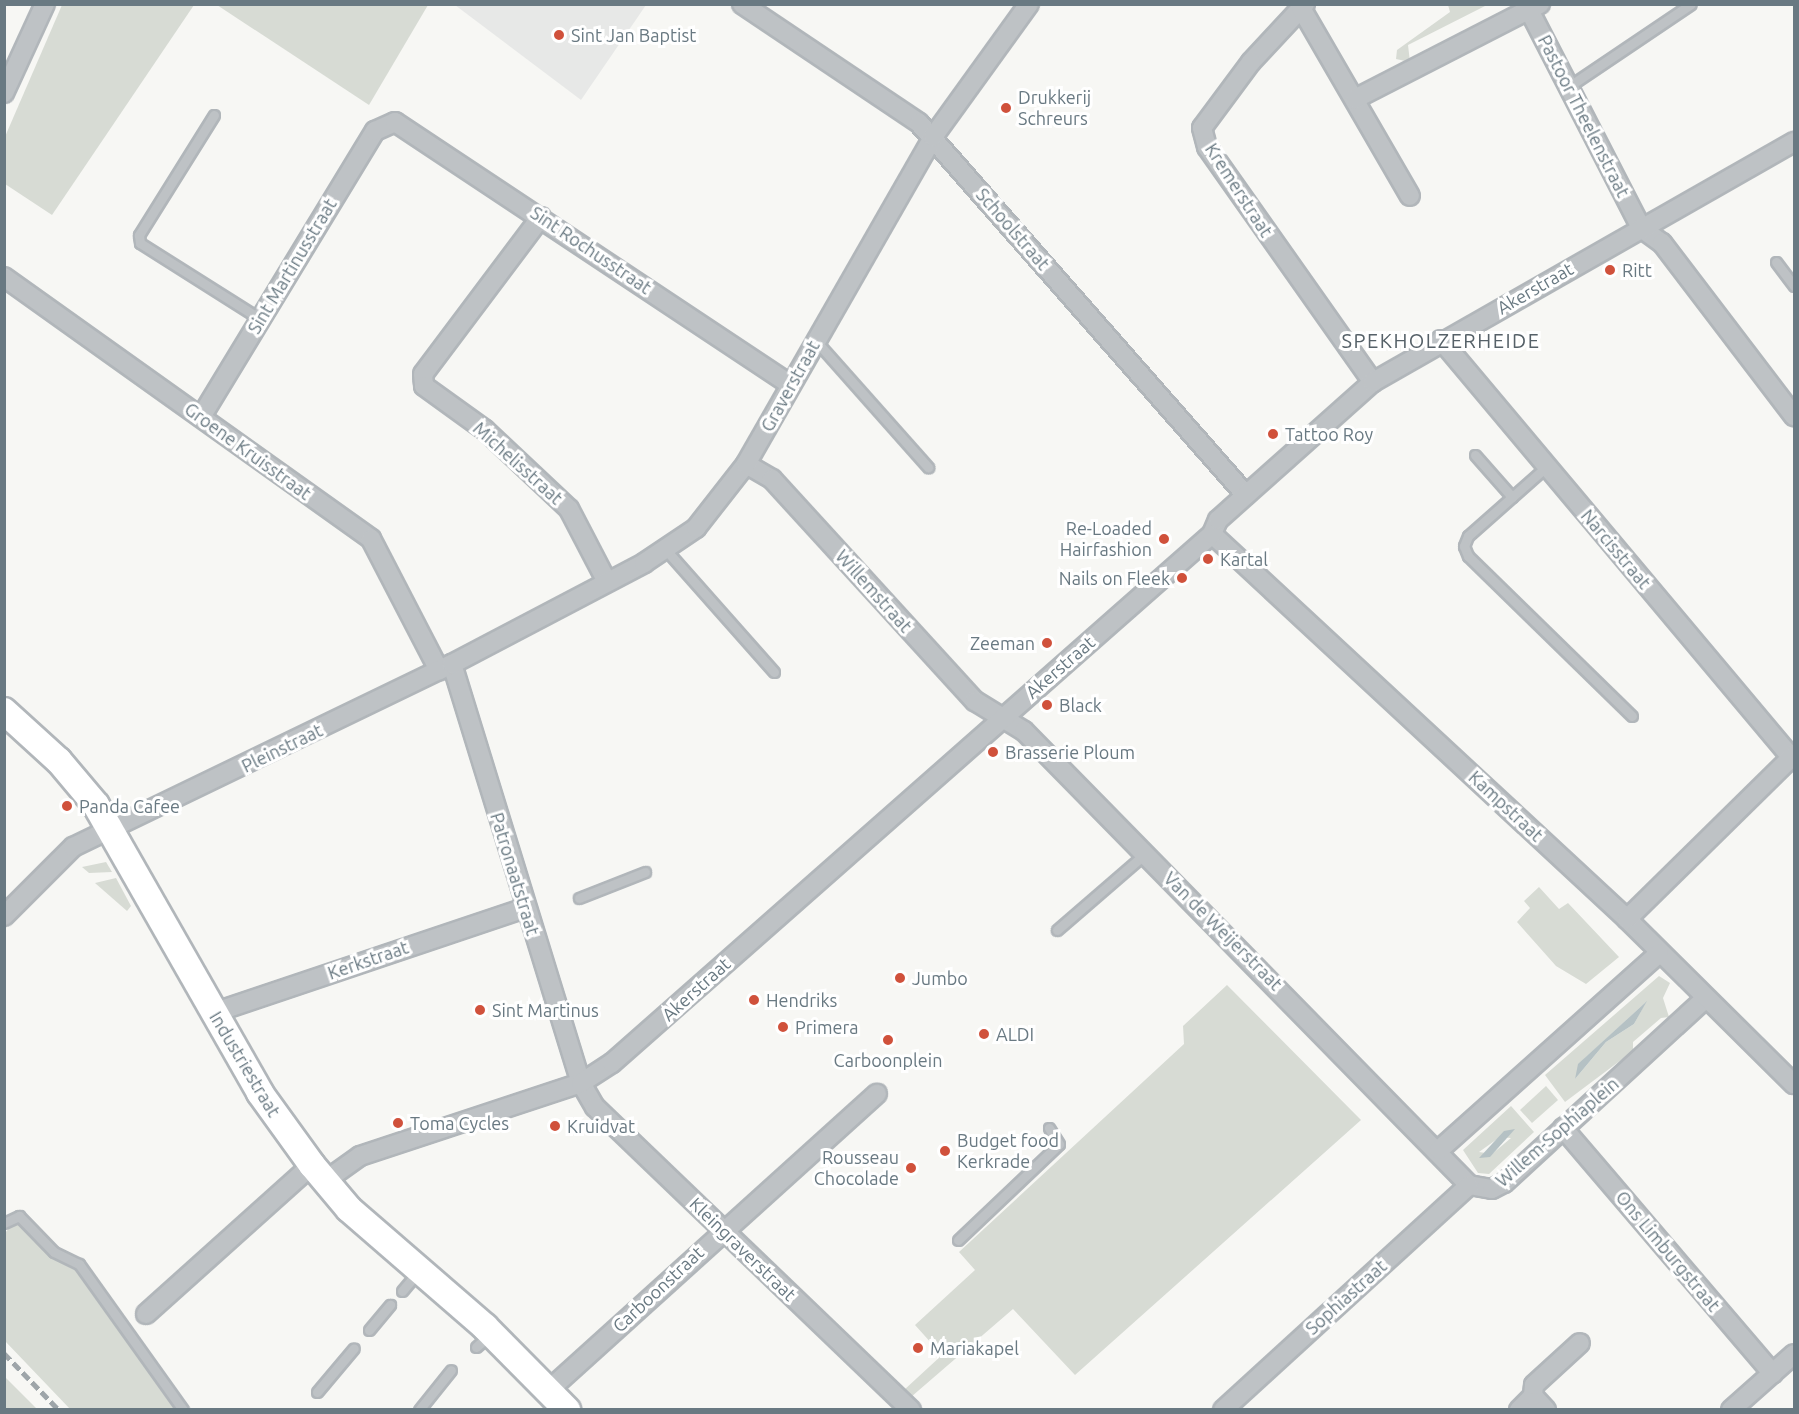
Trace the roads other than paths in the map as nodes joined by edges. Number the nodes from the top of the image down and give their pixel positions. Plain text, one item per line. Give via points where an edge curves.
1 (45, 4) edge
2 (742, 4) edge
3 (1029, 4) edge
4 (1691, 4) edge
5 (1303, 6) edge
6 (1532, 7) edge
7 (1568, 87) junction
8 (4, 93) edge
9 (1355, 99) junction
10 (214, 115) dead end
11 (389, 122) joint
12 (933, 137) junction
13 (1794, 142) edge
14 (1410, 196) dead end
15 (542, 217) junction
16 (1641, 228) junction
17 (1776, 262) dead end
18 (4, 277) edge
19 (1794, 286) edge
20 (260, 319) junction
21 (815, 340) junction
22 (1441, 340) junction
23 (1373, 382) junction
24 (790, 384) junction
25 (1794, 416) edge
26 (201, 417) junction
27 (1475, 455) dead end
28 (746, 464) junction
29 (928, 467) dead end
30 (1546, 467) junction
31 (1246, 495) junction
32 (1512, 497) junction
33 (1212, 534) junction
34 (666, 550) junction
35 (607, 582) junction
36 (446, 667) junction
37 (774, 672) dead end
38 (4, 711) edge
39 (1632, 716) dead end
40 (1001, 718) junction
41 (1793, 756) edge
42 (110, 829) junction
43 (1146, 853) junction
44 (645, 872) dead end
45 (579, 898) dead end
46 (533, 909) junction
47 (4, 916) edge
48 (1627, 919) junction
49 (1057, 930) dead end
50 (1659, 953) junction
51 (1705, 999) junction
52 (213, 1013) junction
53 (1792, 1078) edge
54 (581, 1083) junction
55 (877, 1094) dead end
56 (1049, 1128) dead end
57 (1563, 1128) junction
58 (1439, 1150) junction
59 (319, 1173) junction
60 (1469, 1185) junction
61 (4, 1223) edge
62 (723, 1229) junction
63 (958, 1240) dead end
64 (418, 1271) junction
65 (402, 1291) dead end
66 (390, 1305) dead end
67 (146, 1314) dead end
68 (369, 1330) dead end
69 (1580, 1343) dead end
70 (354, 1348) dead end
71 (1794, 1354) edge
72 (451, 1370) dead end
73 (1773, 1374) junction
74 (549, 1390) junction
75 (317, 1392) dead end
76 (1533, 1396) junction
77 (183, 1410) edge
78 (419, 1410) edge
79 (567, 1410) edge
80 (911, 1410) edge
81 (1223, 1410) edge
82 (1519, 1410) edge
83 (1546, 1410) edge
84 (1731, 1410) edge

1 - 8 street
2 - 12 street, Schoolstraat
3 - 12 street, Graverstraat
4 - 7 lane
5 - 9 street
5 - 23 street, Kremerstraat via 1251,62 1202,128 1207,147
6 - 7 street, Pastoor Theelenstraat
6 - 9 street
7 - 16 street, Pastoor Theelenstraat
9 - 14 street
10 - 20 lane via 139,235 140,243
11 - 15 street, Sint Rochusstraat via 410,129
11 - 20 street, Sint Martinusstraat via 375,130
12 - 21 street, Graverstraat
12 - 31 street, Schoolstraat
13 - 16 street, Akerstraat
15 - 24 street, Sint Rochusstraat
15 - 35 street, Michelisstraat via 423,374 424,386 485,430 569,509
16 - 22 street, Akerstraat
16 - 25 street via 1662,243
17 - 19 lane
18 - 26 street, Groene Kruisstraat
20 - 26 street, Sint Martinusstraat
21 - 24 street, Graverstraat
21 - 29 lane
22 - 23 street, Akerstraat
22 - 30 street, Narcisstraat
23 - 31 street, Akerstraat
24 - 28 street, Graverstraat
26 - 36 street, Groene Kruisstraat via 371,539
27 - 32 lane
28 - 34 street, Graverstraat via 717,507
28 - 40 street, Willemstraat via 772,479 975,701
30 - 32 lane
30 - 41 street, Narcisstraat
31 - 33 street, Akerstraat via 1218,520
32 - 39 lane via 1468,536 1468,556
33 - 40 street, Akerstraat
33 - 48 street, Kampstraat
34 - 35 street, Graverstraat
34 - 37 lane
35 - 36 street, Graverstraat
36 - 42 street, Pleinstraat
36 - 46 street, Patronaatstraat
38 - 42 street, Industriestraat via 79,783
40 - 43 street, Van de Weijerstraat via 1024,731
40 - 54 street, Akerstraat via 612,1063
41 - 48 street
42 - 47 street, Pleinstraat via 66,851
42 - 52 street, Industriestraat
43 - 49 lane
43 - 58 street, Van de Weijerstraat
44 - 45 lane
46 - 52 street, Kerkstraat
46 - 54 street, Patronaatstraat
48 - 50 street, Kampstraat
50 - 51 street, Kampstraat
50 - 58 street
51 - 53 street, Kampstraat
51 - 57 street, Willem-Sophiaplein
52 - 59 street, Industriestraat
54 - 59 street, Akerstraat
54 - 62 street, Kleingraverstraat via 595,1107
55 - 62 street, Carboonstraat
56 - 63 lane via 1059,1144
57 - 60 street, Willem-Sophiaplein via 1497,1187
57 - 73 street, Ons Limburgstraat
58 - 60 street, Willem-Sophiaplein
59 - 64 street, Industriestraat
59 - 67 street, Akerstraat
60 - 81 street, Sophiastraat
61 - 77 lane via 19,1216 54,1252 79,1264
62 - 74 street, Carboonstraat
62 - 80 street, Kleingraverstraat
64 - 65 lane
64 - 74 street, Industriestraat via 484,1340
66 - 68 lane
69 - 76 street via 1534,1385
70 - 75 lane
71 - 73 street
72 - 78 lane
73 - 84 street
74 - 79 street, Industriestraat
76 - 82 street
76 - 83 street

